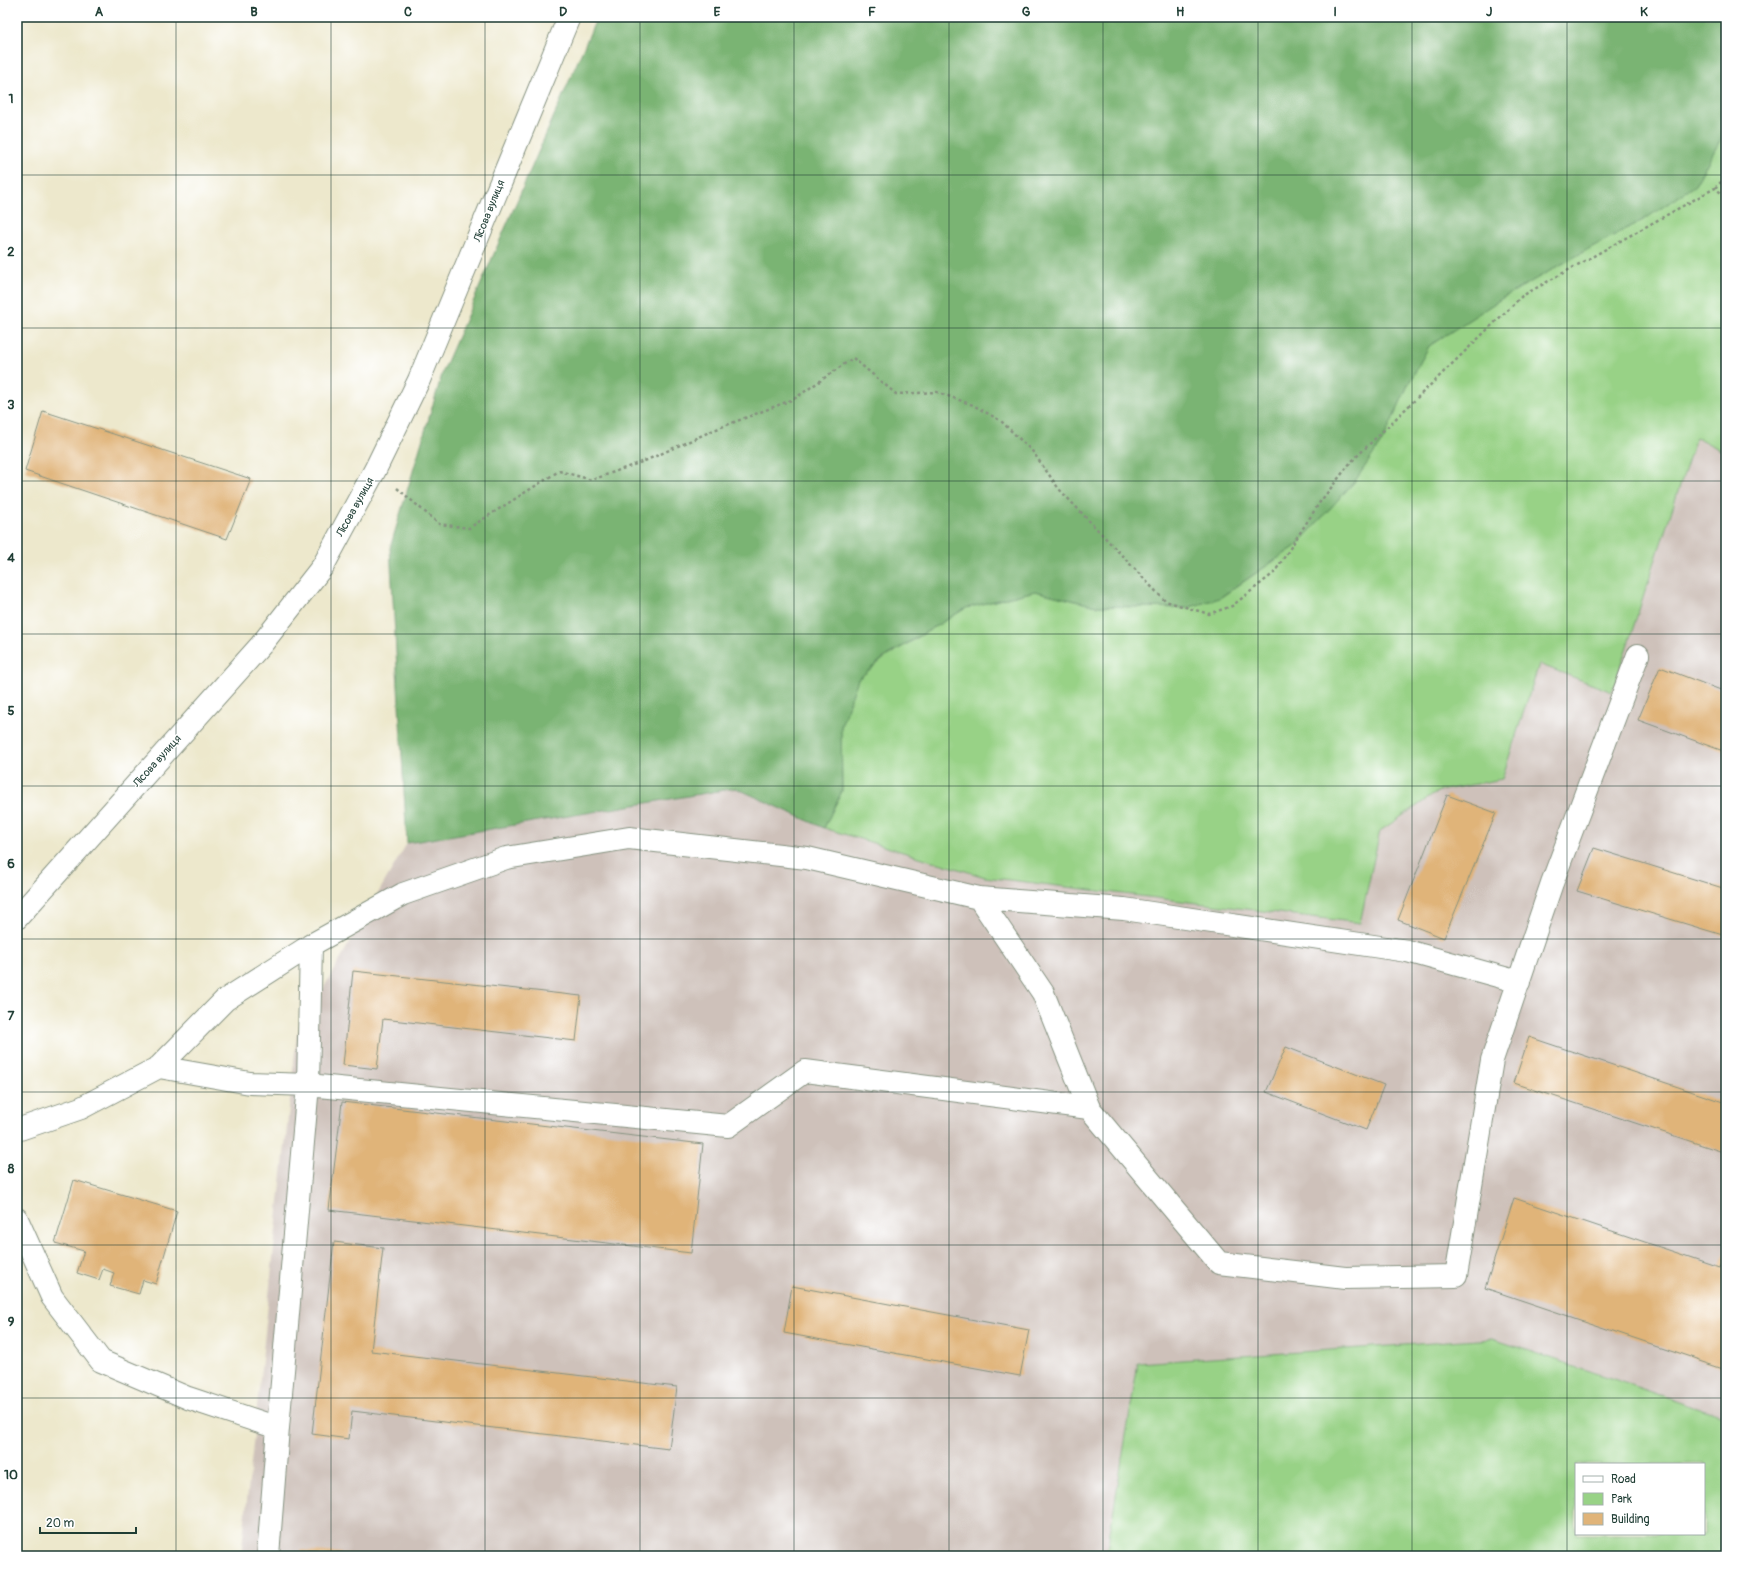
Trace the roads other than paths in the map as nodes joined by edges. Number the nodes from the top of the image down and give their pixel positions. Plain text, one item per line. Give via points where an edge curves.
1 (569, 17) edge
2 (1638, 655) dead end
3 (978, 898) junction
4 (17, 918) edge
5 (311, 945) junction
6 (1519, 982) junction
7 (159, 1067) junction
8 (308, 1084) junction
9 (1089, 1108) junction
10 (17, 1130) edge
11 (17, 1218) edge
12 (278, 1428) junction
13 (268, 1556) edge

1 - 4 street, Лісова вулиця via 419,380 375,470 323,566 261,645
2 - 6 street via 1552,884
3 - 5 street via 807,858 629,838 506,858 402,894
3 - 6 street via 1124,909 1408,951
3 - 9 street via 1043,993
5 - 7 street via 225,1000
5 - 8 street
6 - 9 street via 1492,1060 1456,1276 1346,1278 1219,1263
7 - 8 street via 250,1083
7 - 10 street via 81,1108
8 - 9 street via 728,1126 805,1071
8 - 12 street
11 - 12 street via 52,1297 101,1361 188,1398
12 - 13 street

